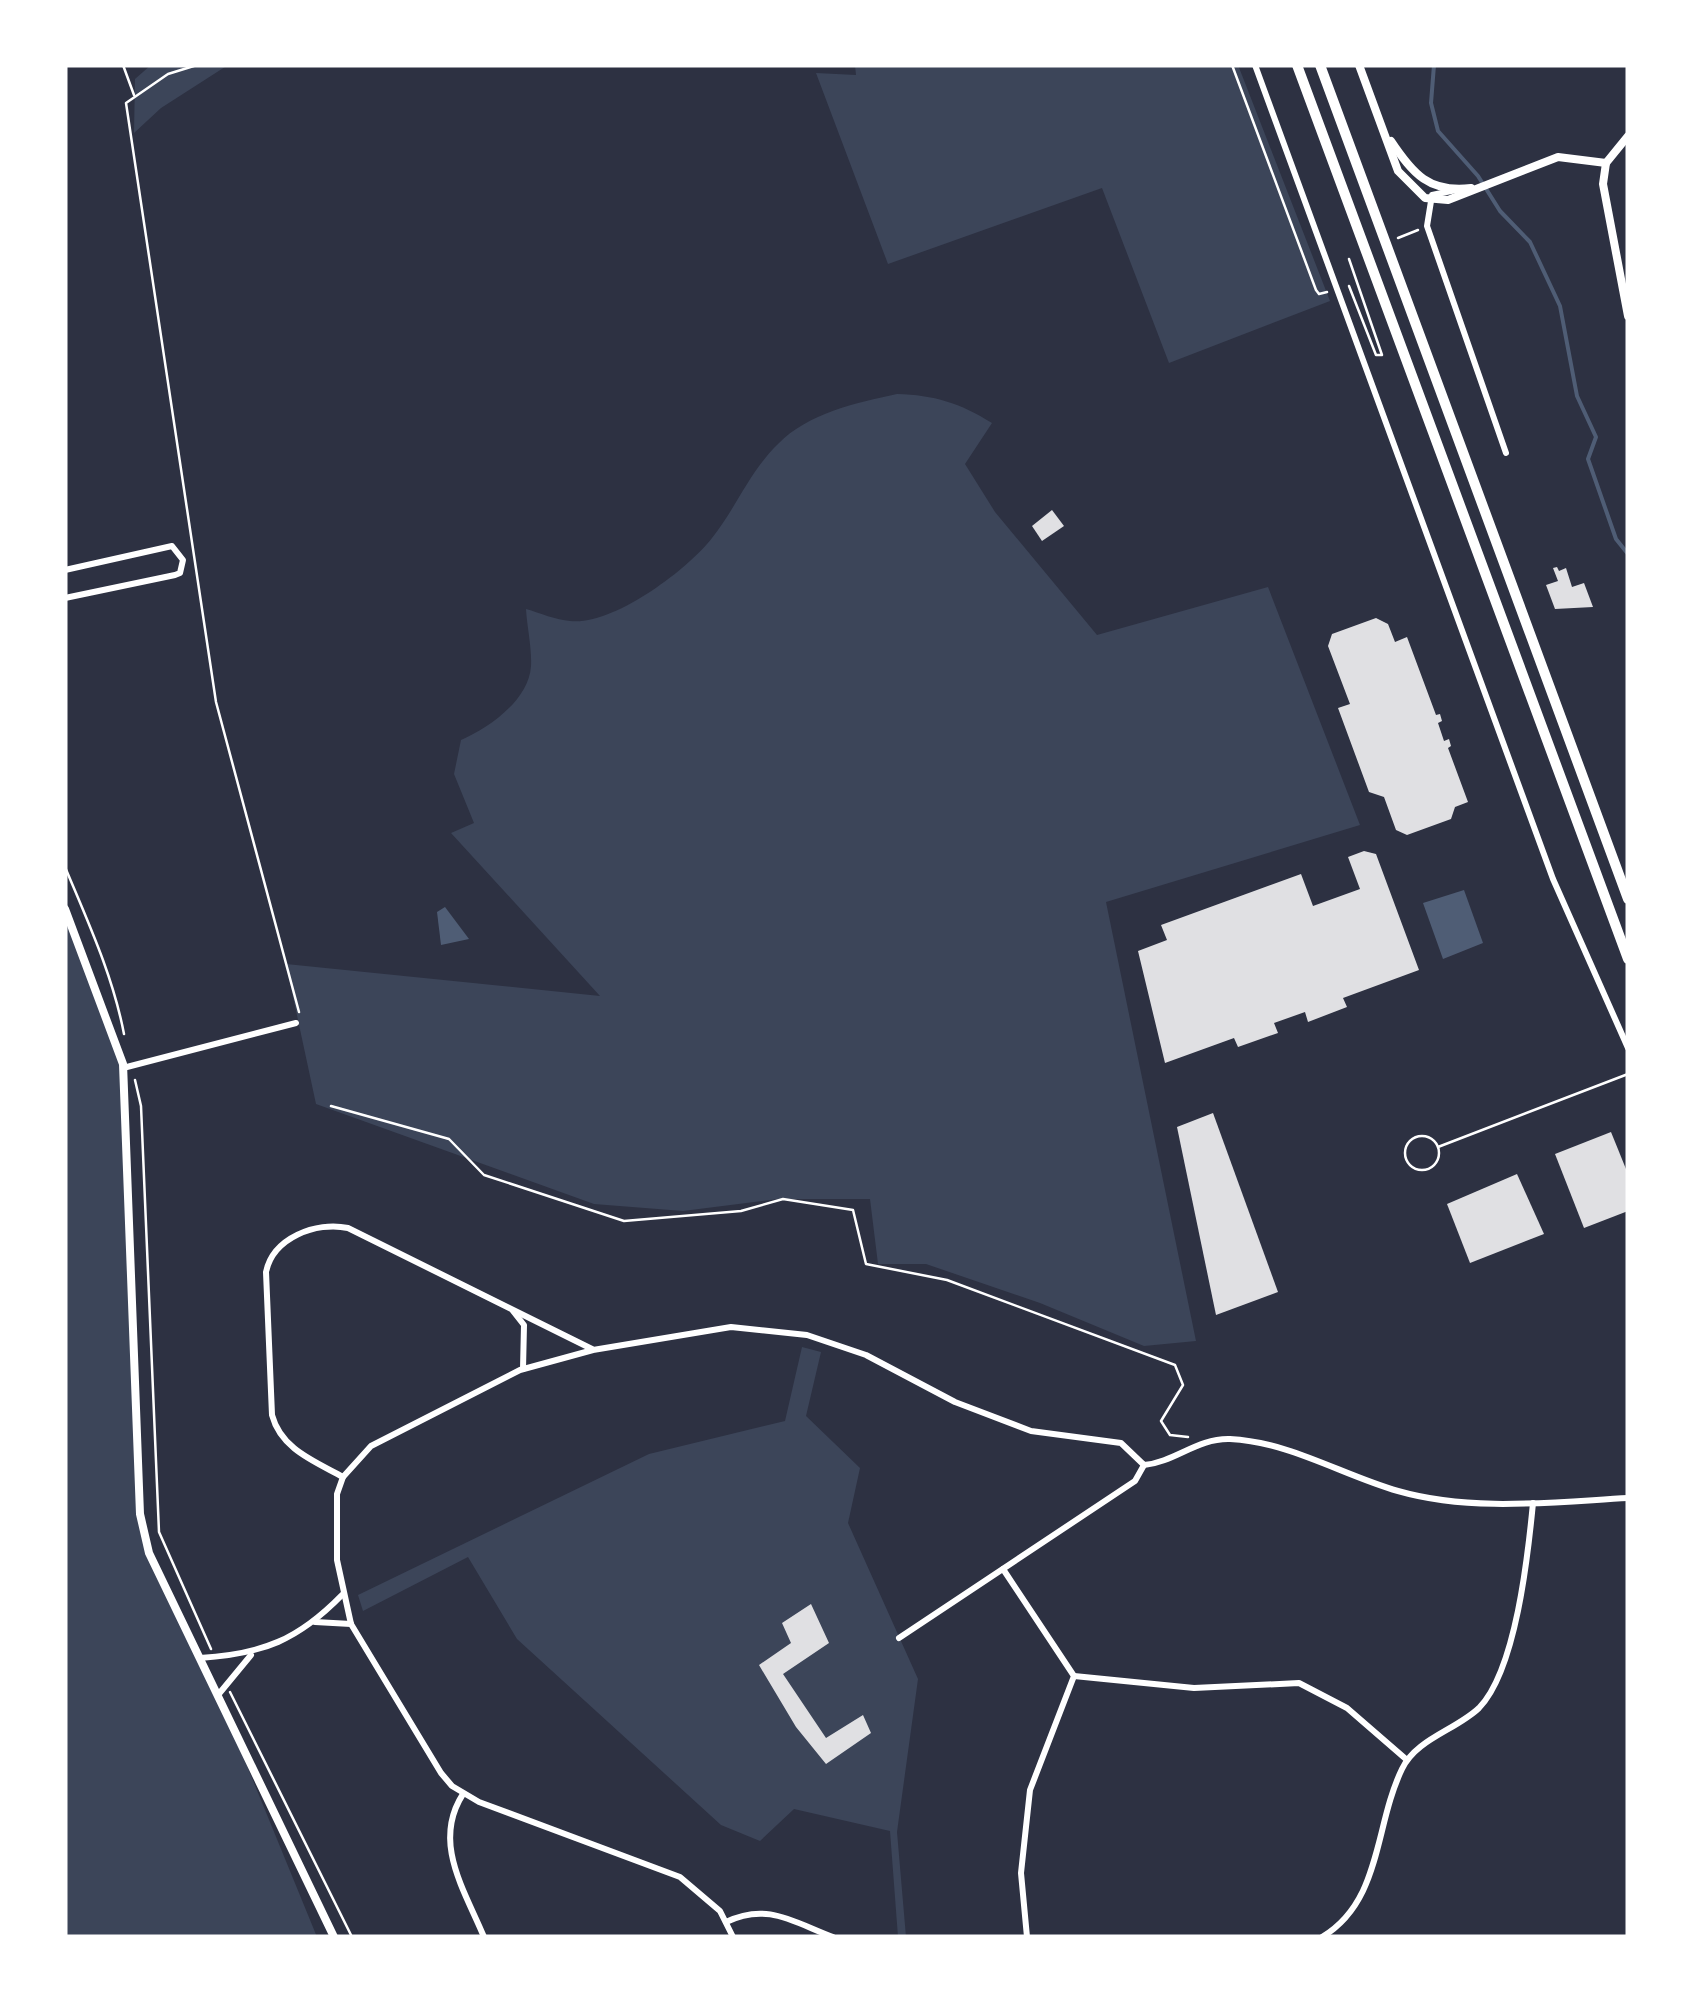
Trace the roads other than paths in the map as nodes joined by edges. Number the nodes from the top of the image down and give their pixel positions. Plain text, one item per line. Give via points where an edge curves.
1 (1255, 65) edge
2 (1297, 65) edge
3 (1320, 65) edge
4 (1359, 65) edge
5 (1386, 133) junction
6 (1628, 136) edge
7 (1606, 163) junction
8 (1424, 181) junction
9 (1475, 187) junction
10 (1456, 190) junction
11 (1429, 199) junction
12 (1628, 316) edge
13 (1506, 453) dead end
14 (65, 570) edge
15 (65, 598) edge
16 (1628, 898) edge
17 (65, 910) edge
18 (1628, 959) edge
19 (298, 1023) road end
20 (1628, 1048) edge
21 (128, 1067) junction
22 (1628, 1074) edge
23 (1438, 1148) junction
24 (513, 1310) junction
25 (593, 1350) junction
26 (523, 1369) junction
27 (1144, 1465) junction
28 (343, 1477) junction
29 (1628, 1498) edge
30 (1533, 1502) junction
31 (1004, 1569) junction
32 (342, 1595) junction
33 (315, 1622) junction
34 (351, 1624) junction
35 (899, 1638) dead end
36 (251, 1655) junction
37 (200, 1658) junction
38 (1074, 1676) junction
39 (218, 1695) junction
40 (1407, 1760) junction
41 (464, 1794) junction
42 (726, 1922) junction
43 (334, 1937) edge
44 (484, 1937) edge
45 (733, 1937) edge
46 (833, 1937) edge
47 (1027, 1937) edge
48 (1322, 1937) edge

1 - 20 street via 1552,879
2 - 18 highway
3 - 16 highway
4 - 5 street
5 - 8 street
5 - 11 street via 1404,181
6 - 7 street
7 - 9 street via 1558,157
7 - 12 street via 1603,184
8 - 10 street
8 - 11 street
9 - 10 street
9 - 11 street via 1448,200
10 - 11 street
11 - 13 street via 1427,226
14 - 15 street via 172,546 182,560 175,576
17 - 21 street
19 - 21 street
21 - 37 street via 140,1514 150,1553
22 - 23 lane
23 - 23 lane via 1430,1138 1416,1137 1406,1158 1426,1169 1438,1161
24 - 25 street
24 - 26 street via 524,1326
24 - 28 street via 348,1228 317,1227 280,1246 266,1272 276,1430
25 - 26 street
25 - 27 street via 731,1328 807,1335 1031,1431 1121,1443
26 - 28 street via 370,1446
27 - 30 street via 1162,1464 1206,1440 1233,1439 1289,1450 1446,1502
27 - 31 street via 1136,1480
28 - 32 street via 335,1518
29 - 30 street
30 - 40 street via 1494,1689
31 - 35 street
31 - 38 street
32 - 33 street
32 - 34 street
33 - 34 street
33 - 36 street
34 - 41 street via 441,1773
36 - 37 street
36 - 39 street
37 - 39 street
38 - 40 street via 1194,1688 1299,1683 1347,1708
38 - 47 street via 1030,1790 1022,1873
39 - 43 street
40 - 48 street via 1363,1896
41 - 42 street via 680,1877
41 - 44 street via 447,1834
42 - 45 street
42 - 46 street via 748,1910 770,1913

